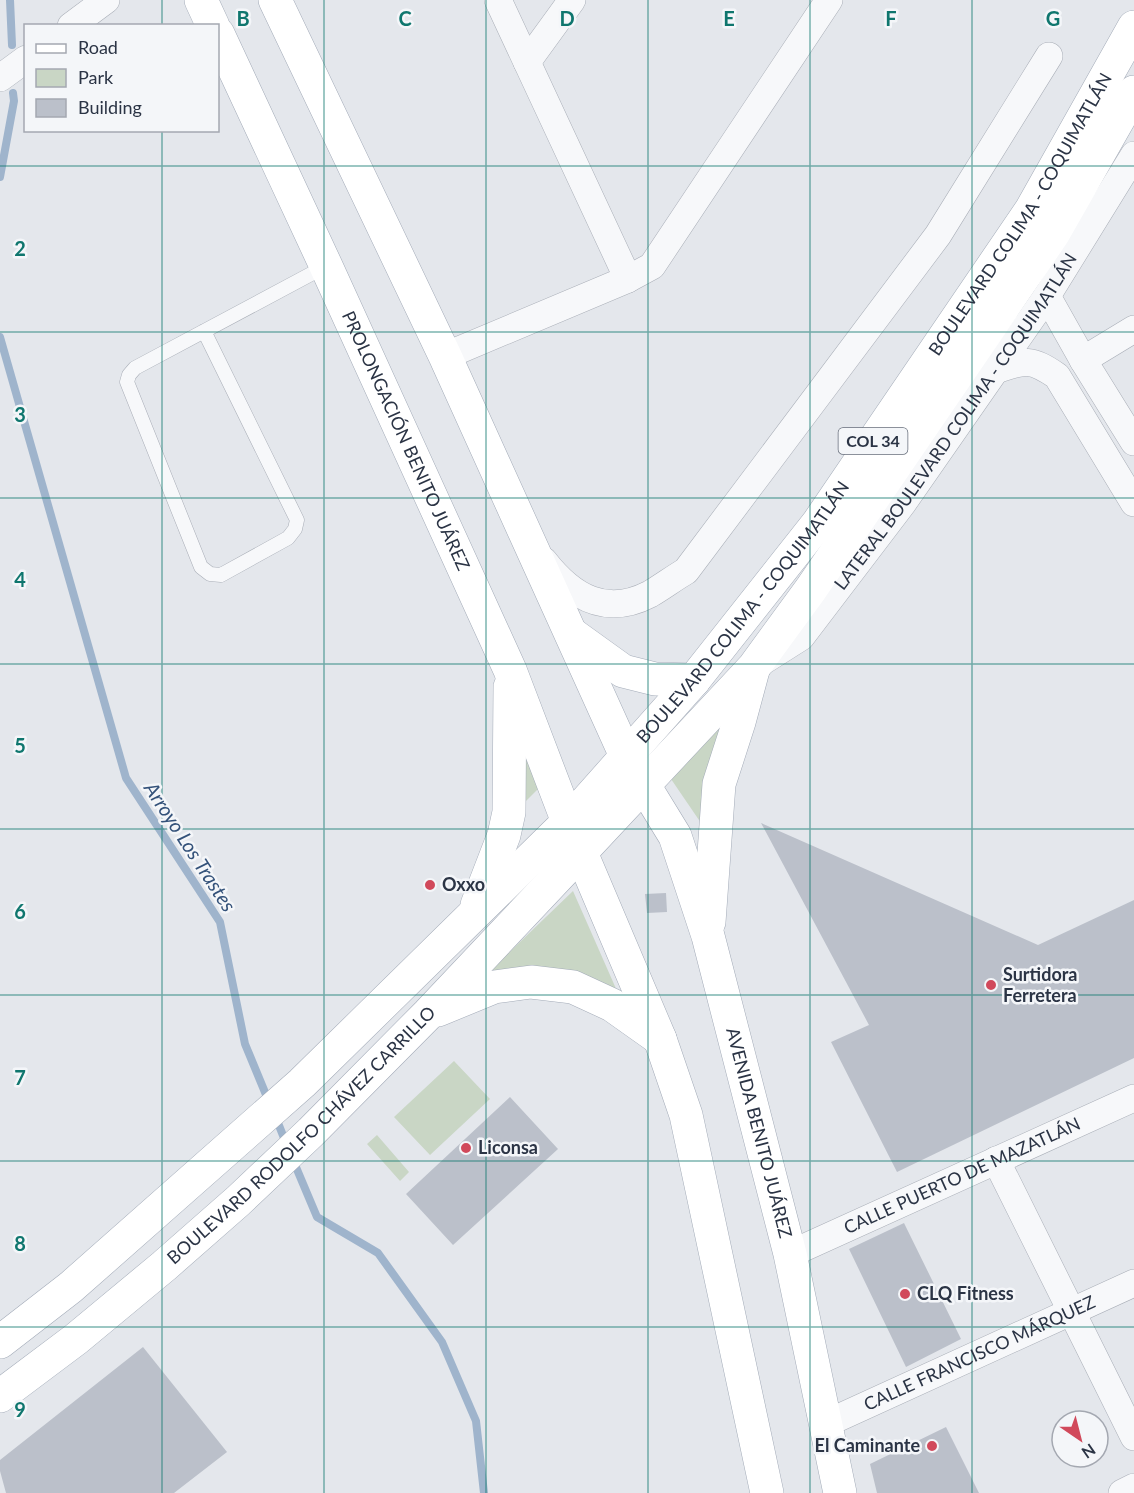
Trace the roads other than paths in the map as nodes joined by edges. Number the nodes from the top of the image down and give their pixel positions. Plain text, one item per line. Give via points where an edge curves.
1 (106, 0) edge
2 (201, 0) edge
3 (275, 0) edge
4 (498, 0) edge
5 (572, 0) edge
6 (829, 0) edge
7 (74, 24) edge
8 (212, 24) edge
9 (1134, 27) edge
10 (219, 36) edge
11 (1049, 56) dead end
12 (24, 60) edge
13 (527, 62) junction
14 (0, 78) edge
15 (1134, 92) edge
16 (1134, 155) edge
17 (326, 266) junction
18 (628, 279) junction
19 (1047, 296) junction
20 (1134, 328) edge
21 (204, 331) junction
22 (445, 356) junction
23 (1083, 360) junction
24 (996, 369) junction
25 (1134, 442) edge
26 (1134, 502) edge
27 (531, 546) junction
28 (572, 635) junction
29 (754, 667) junction
30 (510, 670) junction
31 (694, 680) junction
32 (626, 756) junction
33 (644, 785) junction
34 (567, 822) junction
35 (581, 852) junction
36 (472, 917) junction
37 (708, 936) junction
38 (428, 1014) junction
39 (660, 1039) junction
40 (1134, 1098) edge
41 (996, 1161) junction
42 (789, 1254) junction
43 (1134, 1283) edge
44 (1072, 1312) junction
45 (0, 1342) edge
46 (0, 1396) edge
47 (825, 1424) junction
48 (1134, 1437) edge
49 (1134, 1487) edge
50 (767, 1493) edge
51 (840, 1493) edge
52 (1122, 1493) edge

1 - 7 street
2 - 8 main road
3 - 22 main road
4 - 13 street
5 - 13 street
6 - 18 street via 652,266
9 - 31 main road, BOULEVARD COLIMA - COQUIMATLÁN / COL 34 via 1031,210 818,523
10 - 17 main road, PROLONGACIÓN BENITO JUÁREZ
11 - 27 street via 938,235 686,571 626,603 600,603 577,594 558,579
12 - 14 street
13 - 18 street
15 - 29 main road, BOULEVARD COLIMA - COQUIMATLÁN / COL 34 via 1053,234
16 - 19 street, LATERAL BOULEVARD COLIMA - COQUIMATLÁN
17 - 21 lane
17 - 30 main road, PROLONGACIÓN BENITO JUÁREZ
18 - 22 street
19 - 23 street
19 - 24 street, LATERAL BOULEVARD COLIMA - COQUIMATLÁN
20 - 23 street
21 - 21 lane via 135,368 127,382 201,567 210,574 221,575 288,538 297,520
22 - 27 main road
23 - 25 street
24 - 26 street via 1019,362 1039,364 1057,376
24 - 29 street, LATERAL BOULEVARD COLIMA - COQUIMATLÁN via 801,638
27 - 28 main road
28 - 31 main road via 623,671 655,679
28 - 32 main road
29 - 33 main road, BOULEVARD COLIMA - COQUIMATLÁN / COL 34
29 - 37 main road via 719,784
30 - 34 main road, PROLONGACIÓN BENITO JUÁREZ
30 - 36 main road via 509,812
31 - 32 main road, BOULEVARD COLIMA - COQUIMATLÁN / COL 34
32 - 33 main road
32 - 34 main road, BOULEVARD COLIMA - COQUIMATLÁN / COL 34
33 - 35 main road, BOULEVARD COLIMA - COQUIMATLÁN / COL 34
33 - 37 main road, AVENIDA BENITO JUÁREZ via 675,836
34 - 35 main road, PROLONGACIÓN BENITO JUÁREZ
34 - 36 main road, BOULEVARD RODOLFO CHÁVEZ CARRILLO
35 - 38 main road, BOULEVARD RODOLFO CHÁVEZ CARRILLO
35 - 39 main road
36 - 45 main road, BOULEVARD RODOLFO CHÁVEZ CARRILLO via 302,1083 71,1287
37 - 42 main road, AVENIDA BENITO JUÁREZ
38 - 39 main road via 494,987 531,982 573,987 612,1005
38 - 46 main road, BOULEVARD RODOLFO CHÁVEZ CARRILLO via 238,1201 76,1339
39 - 50 main road via 686,1115
40 - 41 street, CALLE PUERTO DE MAZATLÁN
41 - 42 street, CALLE PUERTO DE MAZATLÁN
41 - 44 street
42 - 47 main road, AVENIDA BENITO JUÁREZ
43 - 44 street, CALLE FRANCISCO MÁRQUEZ
44 - 47 street, CALLE FRANCISCO MÁRQUEZ
44 - 48 street
47 - 51 main road, AVENIDA BENITO JUÁREZ
49 - 52 street

